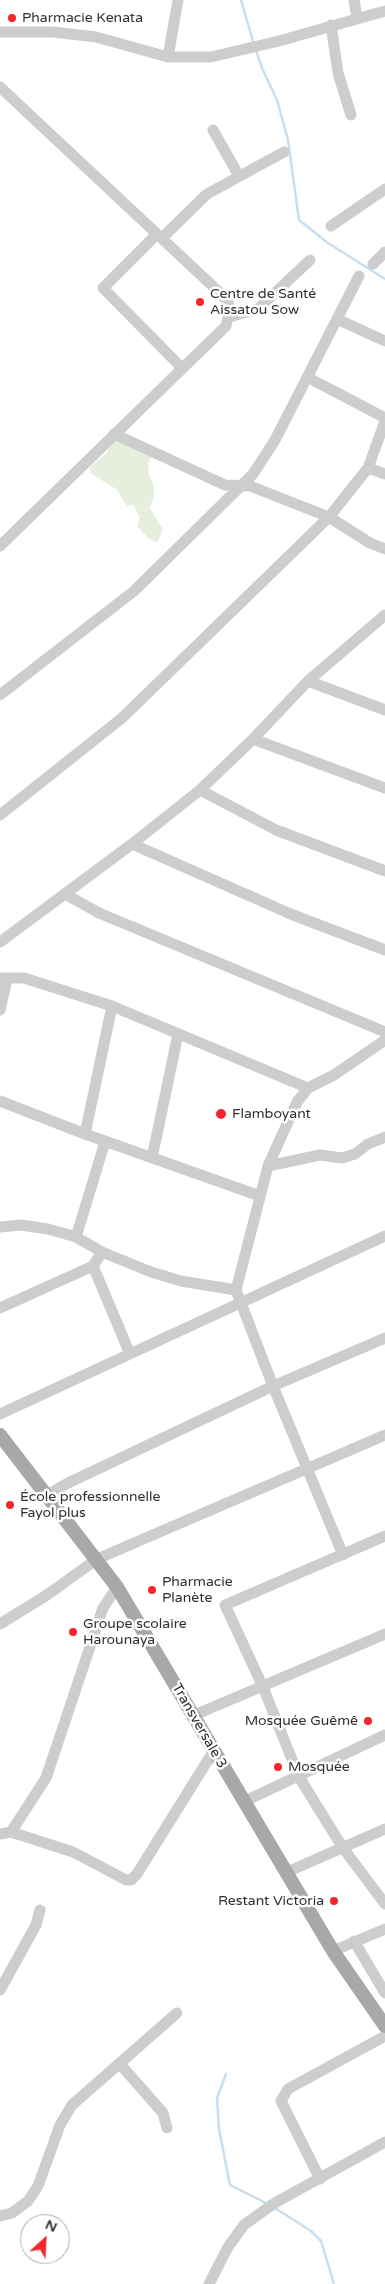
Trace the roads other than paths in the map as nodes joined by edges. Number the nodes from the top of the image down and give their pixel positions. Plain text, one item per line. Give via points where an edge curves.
1 (178, 0) edge
2 (354, 0) edge
3 (385, 11) edge
4 (357, 18) junction
5 (331, 26) junction
6 (0, 32) edge
7 (168, 57) junction
8 (0, 87) edge
9 (351, 115) dead end
10 (213, 130) dead end
11 (284, 152) dead end
12 (239, 176) junction
13 (385, 189) edge
14 (331, 226) dead end
15 (160, 236) junction
16 (385, 252) edge
17 (310, 260) dead end
18 (373, 264) dead end
19 (359, 276) dead end
20 (229, 317) junction
21 (337, 319) junction
22 (385, 341) edge
23 (182, 368) junction
24 (307, 378) junction
25 (385, 420) edge
26 (114, 434) junction
27 (368, 468) junction
28 (385, 474) edge
29 (238, 487) junction
30 (330, 517) junction
31 (0, 546) edge
32 (385, 549) edge
33 (383, 621) edge
34 (308, 681) junction
35 (0, 695) edge
36 (385, 710) edge
37 (253, 739) junction
38 (385, 788) edge
39 (200, 790) junction
40 (0, 815) edge
41 (132, 844) junction
42 (385, 871) edge
43 (65, 894) junction
44 (0, 942) edge
45 (385, 950) edge
46 (4, 978) edge
47 (112, 1006) junction
48 (0, 1010) edge
49 (385, 1032) edge
50 (178, 1034) junction
51 (385, 1040) edge
52 (308, 1088) junction
53 (0, 1101) edge
54 (85, 1134) junction
55 (385, 1137) edge
56 (105, 1142) junction
57 (152, 1158) junction
58 (268, 1166) junction
59 (260, 1196) junction
60 (0, 1227) edge
61 (385, 1236) edge
62 (76, 1237) junction
63 (102, 1252) junction
64 (93, 1266) junction
65 (236, 1290) junction
66 (240, 1302) junction
67 (0, 1308) edge
68 (385, 1338) edge
69 (130, 1354) junction
70 (273, 1386) junction
71 (0, 1414) edge
72 (0, 1435) edge
73 (385, 1435) edge
74 (308, 1469) junction
75 (46, 1495) junction
76 (385, 1536) edge
77 (344, 1554) junction
78 (97, 1559) junction
79 (117, 1587) junction
80 (0, 1624) edge
81 (385, 1634) edge
82 (263, 1687) junction
83 (192, 1716) junction
84 (385, 1735) edge
85 (214, 1752) junction
86 (298, 1776) junction
87 (243, 1802) junction
88 (385, 1829) edge
89 (5, 1833) edge
90 (343, 1848) junction
91 (287, 1872) junction
92 (385, 1904) edge
93 (40, 1910) dead end
94 (385, 1929) edge
95 (354, 1941) junction
96 (333, 1951) junction
97 (0, 1990) edge
98 (385, 1993) edge
99 (176, 2014) dead end
100 (385, 2026) edge
101 (385, 2036) edge
102 (120, 2064) junction
103 (168, 2128) dead end
104 (385, 2142) edge
105 (320, 2179) junction
106 (0, 2216) edge
107 (208, 2284) edge

1 - 7 street
2 - 4 street
3 - 4 street
4 - 5 street
5 - 7 street via 241,51 211,56
5 - 9 street via 338,73
6 - 7 street via 53,32 96,37
8 - 15 street
10 - 12 street
11 - 12 street
12 - 15 street via 207,194
13 - 14 street
15 - 20 street via 220,292 228,302
15 - 23 street via 103,288
16 - 18 street
17 - 20 street via 258,309
19 - 21 street
20 - 23 street via 226,326
21 - 22 street
21 - 24 street
23 - 26 street
24 - 25 street
24 - 29 street via 275,440 253,474
25 - 27 street
26 - 29 street via 224,485
26 - 31 street
27 - 28 street
27 - 30 street
29 - 30 street via 250,486
29 - 35 street via 134,591
30 - 32 street
30 - 40 street via 122,718
33 - 34 street
34 - 36 street
34 - 37 street
37 - 38 street
37 - 39 street
39 - 41 street
39 - 42 street via 276,830
41 - 43 street
41 - 45 street via 293,915
43 - 44 street
43 - 49 street via 98,913
46 - 47 street via 24,978
46 - 48 street
47 - 50 street
47 - 54 street
50 - 52 street
50 - 57 street
51 - 52 street via 334,1075
52 - 58 street via 297,1102
53 - 54 street
54 - 56 street
55 - 58 street via 342,1158 320,1155
56 - 57 street
56 - 62 street
57 - 59 street
58 - 59 street
59 - 65 street
60 - 62 street via 21,1225
61 - 66 street
62 - 63 street
63 - 64 street
63 - 65 street via 181,1281
64 - 67 street
64 - 69 street
65 - 66 street
66 - 69 street
66 - 70 street
68 - 70 street
69 - 71 street
70 - 74 street
70 - 75 street
72 - 75 main road, Transversale 3
73 - 74 street
74 - 77 street
74 - 78 street
75 - 78 main road, Transversale 3
76 - 77 street
77 - 82 street via 225,1605
78 - 79 main road, Transversale 3
78 - 80 street
79 - 83 main road, Transversale 3
79 - 89 street via 103,1608 46,1778
81 - 82 street
82 - 83 street
82 - 86 street
83 - 85 main road, Transversale 3
84 - 86 street
85 - 87 main road, Transversale 3
85 - 89 street via 131,1880 73,1852
86 - 87 street
86 - 90 street
87 - 91 main road, Transversale 3
88 - 90 street
90 - 91 street
90 - 92 street
91 - 96 main road, Transversale 3
93 - 97 street via 36,1925
94 - 95 street
95 - 96 street
95 - 98 street
96 - 100 main road, Transversale 3
99 - 102 street
101 - 105 street via 288,2090 281,2101
102 - 103 street via 163,2113
102 - 106 street via 72,2105 60,2125 38,2186 28,2201 12,2213
104 - 105 street
105 - 107 street via 273,2204 244,2225

